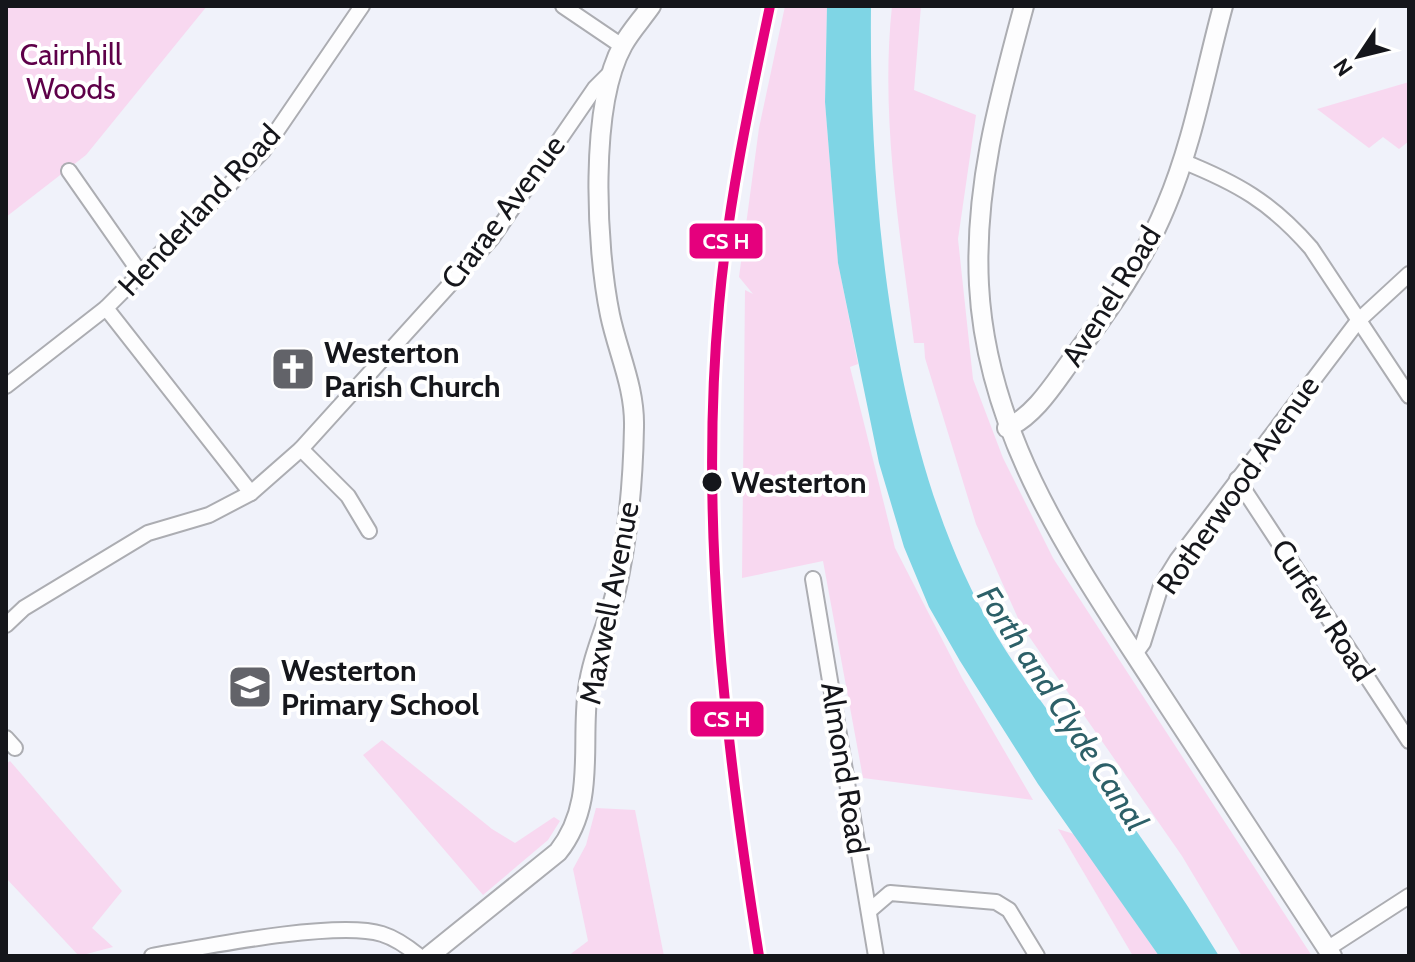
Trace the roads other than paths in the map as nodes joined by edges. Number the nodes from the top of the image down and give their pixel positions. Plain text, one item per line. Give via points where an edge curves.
1 (362, 6) edge
2 (563, 6) edge
3 (651, 6) edge
4 (1024, 6) edge
5 (1223, 6) edge
6 (622, 46) junction
7 (613, 70) junction
8 (1182, 161) junction
9 (69, 171) dead end
10 (141, 274) junction
11 (1409, 274) edge
12 (106, 308) junction
13 (1358, 321) junction
14 (6, 386) edge
15 (1409, 396) edge
16 (1007, 428) junction
17 (301, 449) junction
18 (1237, 479) junction
19 (251, 493) junction
20 (369, 531) dead end
21 (813, 579) dead end
22 (6, 625) edge
23 (1135, 654) junction
24 (1409, 741) edge
25 (1409, 896) edge
26 (869, 911) junction
27 (1329, 953) edge
28 (152, 956) edge
29 (419, 956) edge
30 (429, 956) edge
31 (876, 956) edge
32 (1037, 956) edge

1 - 10 street, Henderland Road via 263,151
2 - 6 street
3 - 6 street, Maxwell Avenue
4 - 16 street via 992,127 979,230 987,348
5 - 8 street, Avenel Road
6 - 7 street, Maxwell Avenue
7 - 17 street, Crarae Avenue via 595,88 492,238
7 - 30 street, Maxwell Avenue via 605,99 601,234 609,312 632,398 633,468 615,593 589,684 583,798 558,852
8 - 13 street via 1230,180 1270,205 1311,248
8 - 16 street, Avenel Road via 1155,230 1116,300 1027,417
9 - 10 street
10 - 12 street, Henderland Road
11 - 13 street, Rotherwood Avenue
12 - 14 street, Henderland Road
12 - 19 street
13 - 15 street
13 - 18 street, Rotherwood Avenue
16 - 23 street via 1061,537
17 - 19 street, Crarae Avenue
17 - 20 street via 348,496
18 - 23 street, Rotherwood Avenue via 1161,586
18 - 24 street, Curfew Road
19 - 22 street, Crarae Avenue via 209,515 148,533 24,608
21 - 26 street, Almond Road
23 - 27 street
25 - 27 street
26 - 31 street, Almond Road
26 - 32 street via 890,893 996,902 1009,910
28 - 29 street via 343,932 380,933

